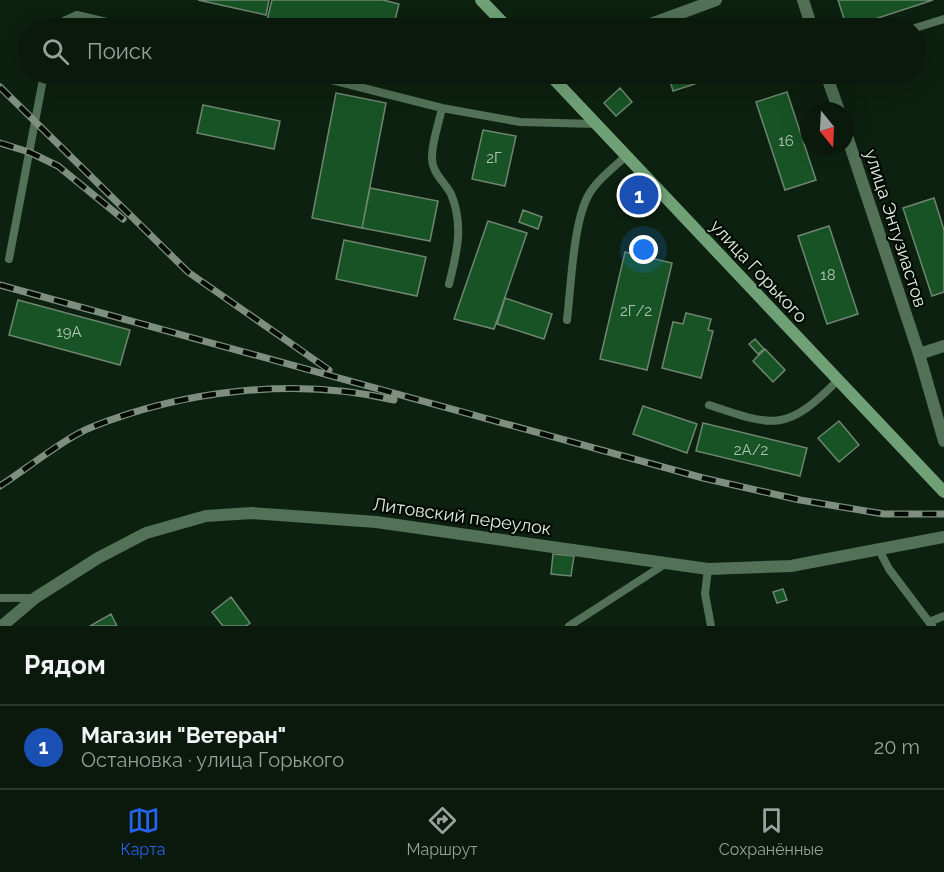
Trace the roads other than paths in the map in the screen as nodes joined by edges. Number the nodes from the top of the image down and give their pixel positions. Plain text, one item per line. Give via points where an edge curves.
1 (482, 0) edge
2 (716, 0) edge
3 (803, 0) edge
4 (73, 18) edge
5 (90, 18) edge
6 (499, 18) edge
7 (667, 18) edge
8 (809, 18) edge
9 (944, 19) edge
10 (926, 25) edge
11 (42, 84) edge
12 (347, 84) edge
13 (559, 84) edge
14 (830, 84) edge
15 (836, 102) edge
16 (442, 108) junction
17 (596, 124) junction
18 (626, 156) junction
19 (854, 156) edge
20 (9, 259) dead end
21 (449, 284) dead end
22 (567, 320) dead end
23 (944, 346) edge
24 (919, 354) junction
25 (838, 380) junction
26 (709, 405) dead end
27 (944, 441) edge
28 (944, 492) edge
29 (944, 537) edge
30 (878, 548) junction
31 (665, 564) junction
32 (708, 569) junction
33 (0, 598) edge
34 (35, 598) junction
35 (944, 616) edge
36 (931, 624) edge
37 (2, 626) edge
38 (568, 626) edge
39 (711, 626) edge

1 - 6 main road
2 - 7 street
3 - 8 street
4 - 5 lane via 77,15
9 - 10 lane
11 - 20 lane
12 - 16 lane
13 - 17 main road, улица Горького
14 - 15 street
16 - 17 lane via 520,122
16 - 21 lane via 432,158 438,177 450,193 459,224 459,244
17 - 18 main road, улица Горького
18 - 22 lane via 600,180 581,213
18 - 25 main road, улица Горького
19 - 24 street, улица Энтузиастов
23 - 24 street
24 - 27 street, улица Энтузиастов
25 - 26 lane via 821,398 786,420 761,422
25 - 28 main road, улица Горького
29 - 30 street, Литовский переулок
30 - 32 street, Литовский переулок via 791,566
30 - 36 lane
31 - 32 street, Литовский переулок
31 - 34 street, Литовский переулок via 376,522 252,513 207,516 146,533
31 - 38 lane
32 - 39 lane via 705,594
33 - 34 lane
34 - 37 street, Литовский переулок
35 - 36 lane

